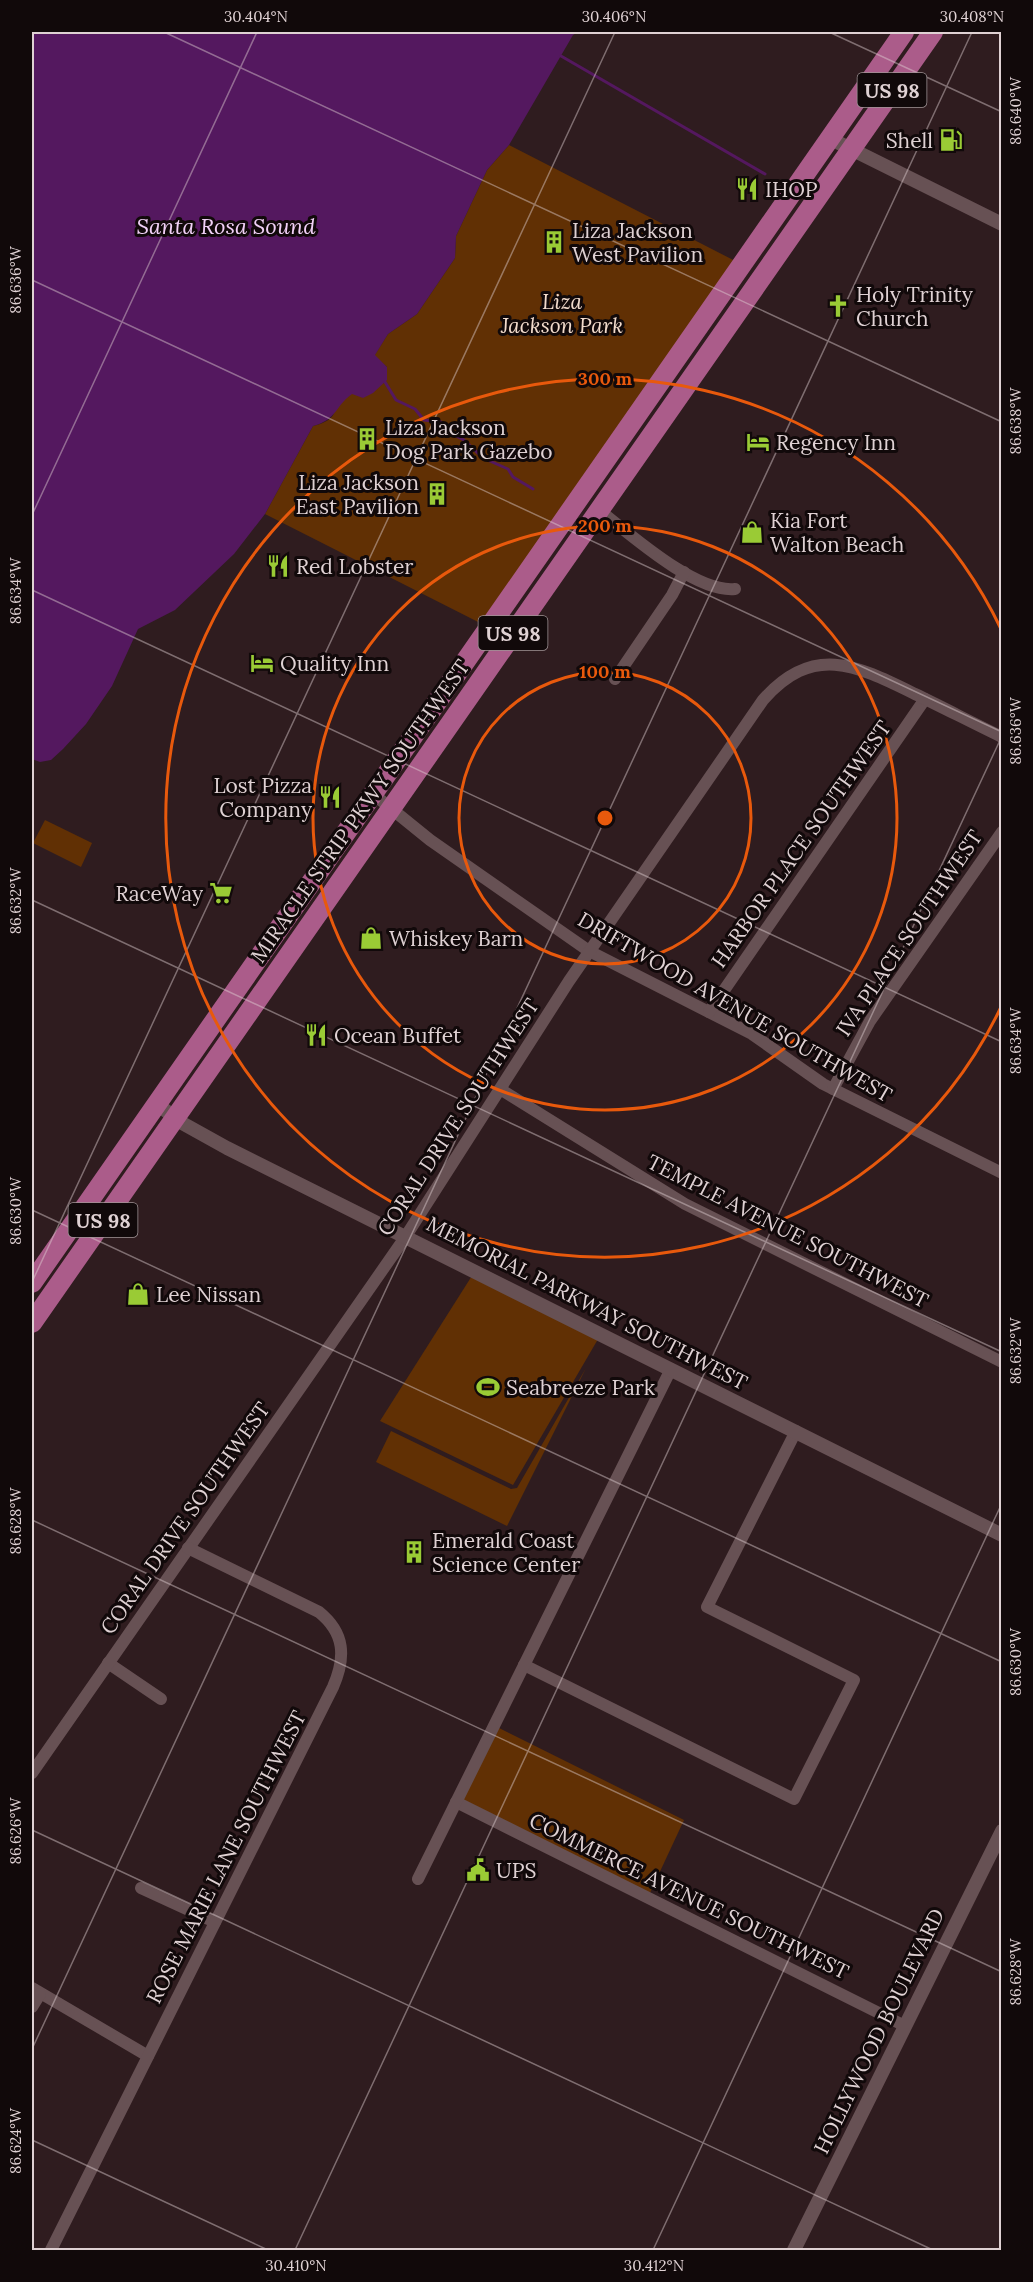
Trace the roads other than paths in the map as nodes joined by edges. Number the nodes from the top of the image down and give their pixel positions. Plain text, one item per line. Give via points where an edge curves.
1 (904, 32) edge
2 (933, 32) edge
3 (831, 139) junction
4 (850, 149) junction
5 (1002, 224) edge
6 (599, 510) junction
7 (684, 572) junction
8 (735, 589) dead end
9 (615, 679) dead end
10 (925, 699) junction
11 (1002, 737) edge
12 (372, 793) junction
13 (391, 808) junction
14 (1002, 832) edge
15 (589, 951) junction
16 (709, 1012) junction
17 (500, 1089) junction
18 (833, 1089) junction
19 (157, 1104) junction
20 (175, 1117) junction
21 (1002, 1173) edge
22 (405, 1236) junction
23 (32, 1283) edge
24 (32, 1323) edge
25 (1002, 1362) edge
26 (671, 1369) junction
27 (796, 1431) junction
28 (1002, 1534) edge
29 (188, 1548) junction
30 (108, 1663) junction
31 (524, 1665) junction
32 (161, 1700) dead end
33 (32, 1773) edge
34 (456, 1802) junction
35 (1002, 1831) edge
36 (418, 1879) dead end
37 (141, 1888) dead end
38 (215, 1922) junction
39 (36, 1991) edge
40 (32, 2007) edge
41 (905, 2025) junction
42 (148, 2056) junction
43 (51, 2250) edge
44 (794, 2250) edge

1 - 3 highway, MIRACLE STRIP PKWY SOUTHWEST / US 98
2 - 4 highway, MIRACLE STRIP PKWY SOUTHWEST / US 98
3 - 4 street
3 - 12 highway, MIRACLE STRIP PKWY SOUTHWEST / US 98
4 - 5 street
4 - 6 highway, MIRACLE STRIP PKWY SOUTHWEST / US 98
6 - 7 street via 665,562
6 - 13 highway, MIRACLE STRIP PKWY SOUTHWEST / US 98
7 - 8 street via 723,589
7 - 9 street
10 - 11 street, CORAL DRIVE SOUTHWEST
10 - 15 street, CORAL DRIVE SOUTHWEST via 844,664 808,667 777,684
10 - 16 street, HARBOR PLACE SOUTHWEST
12 - 13 street, DRIFTWOOD AVENUE SOUTHWEST
12 - 19 highway, MIRACLE STRIP PKWY SOUTHWEST / US 98
13 - 15 street, DRIFTWOOD AVENUE SOUTHWEST via 430,840
13 - 20 highway, MIRACLE STRIP PKWY SOUTHWEST / US 98
14 - 18 street, IVA PLACE SOUTHWEST via 870,1021
15 - 16 street, DRIFTWOOD AVENUE SOUTHWEST
15 - 17 street, CORAL DRIVE SOUTHWEST
16 - 18 street, DRIFTWOOD AVENUE SOUTHWEST via 752,1034
17 - 22 street, CORAL DRIVE SOUTHWEST
17 - 25 street, TEMPLE AVENUE SOUTHWEST via 685,1204
18 - 21 street, DRIFTWOOD AVENUE SOUTHWEST
19 - 20 street, MEMORIAL PARKWAY SOUTHWEST
19 - 23 highway, MIRACLE STRIP PKWY SOUTHWEST / US 98
20 - 22 street, MEMORIAL PARKWAY SOUTHWEST via 227,1148
20 - 24 highway, MIRACLE STRIP PKWY SOUTHWEST / US 98
22 - 26 street, MEMORIAL PARKWAY SOUTHWEST
22 - 29 street, CORAL DRIVE SOUTHWEST
26 - 27 street, MEMORIAL PARKWAY SOUTHWEST
26 - 31 street
27 - 28 street, MEMORIAL PARKWAY SOUTHWEST
27 - 31 street via 707,1607 854,1680 794,1799
29 - 30 street, CORAL DRIVE SOUTHWEST
29 - 38 street, ROSE MARIE LANE SOUTHWEST via 319,1612 335,1628 343,1658 333,1687
30 - 32 street
30 - 33 street, CORAL DRIVE SOUTHWEST
31 - 34 street
34 - 36 street
34 - 41 street, COMMERCE AVENUE SOUTHWEST
35 - 41 street, HOLLYWOOD BOULEVARD
37 - 38 street
38 - 42 street, ROSE MARIE LANE SOUTHWEST
39 - 40 street
39 - 42 street
41 - 44 street, HOLLYWOOD BOULEVARD
42 - 43 street, ROSE MARIE LANE SOUTHWEST

